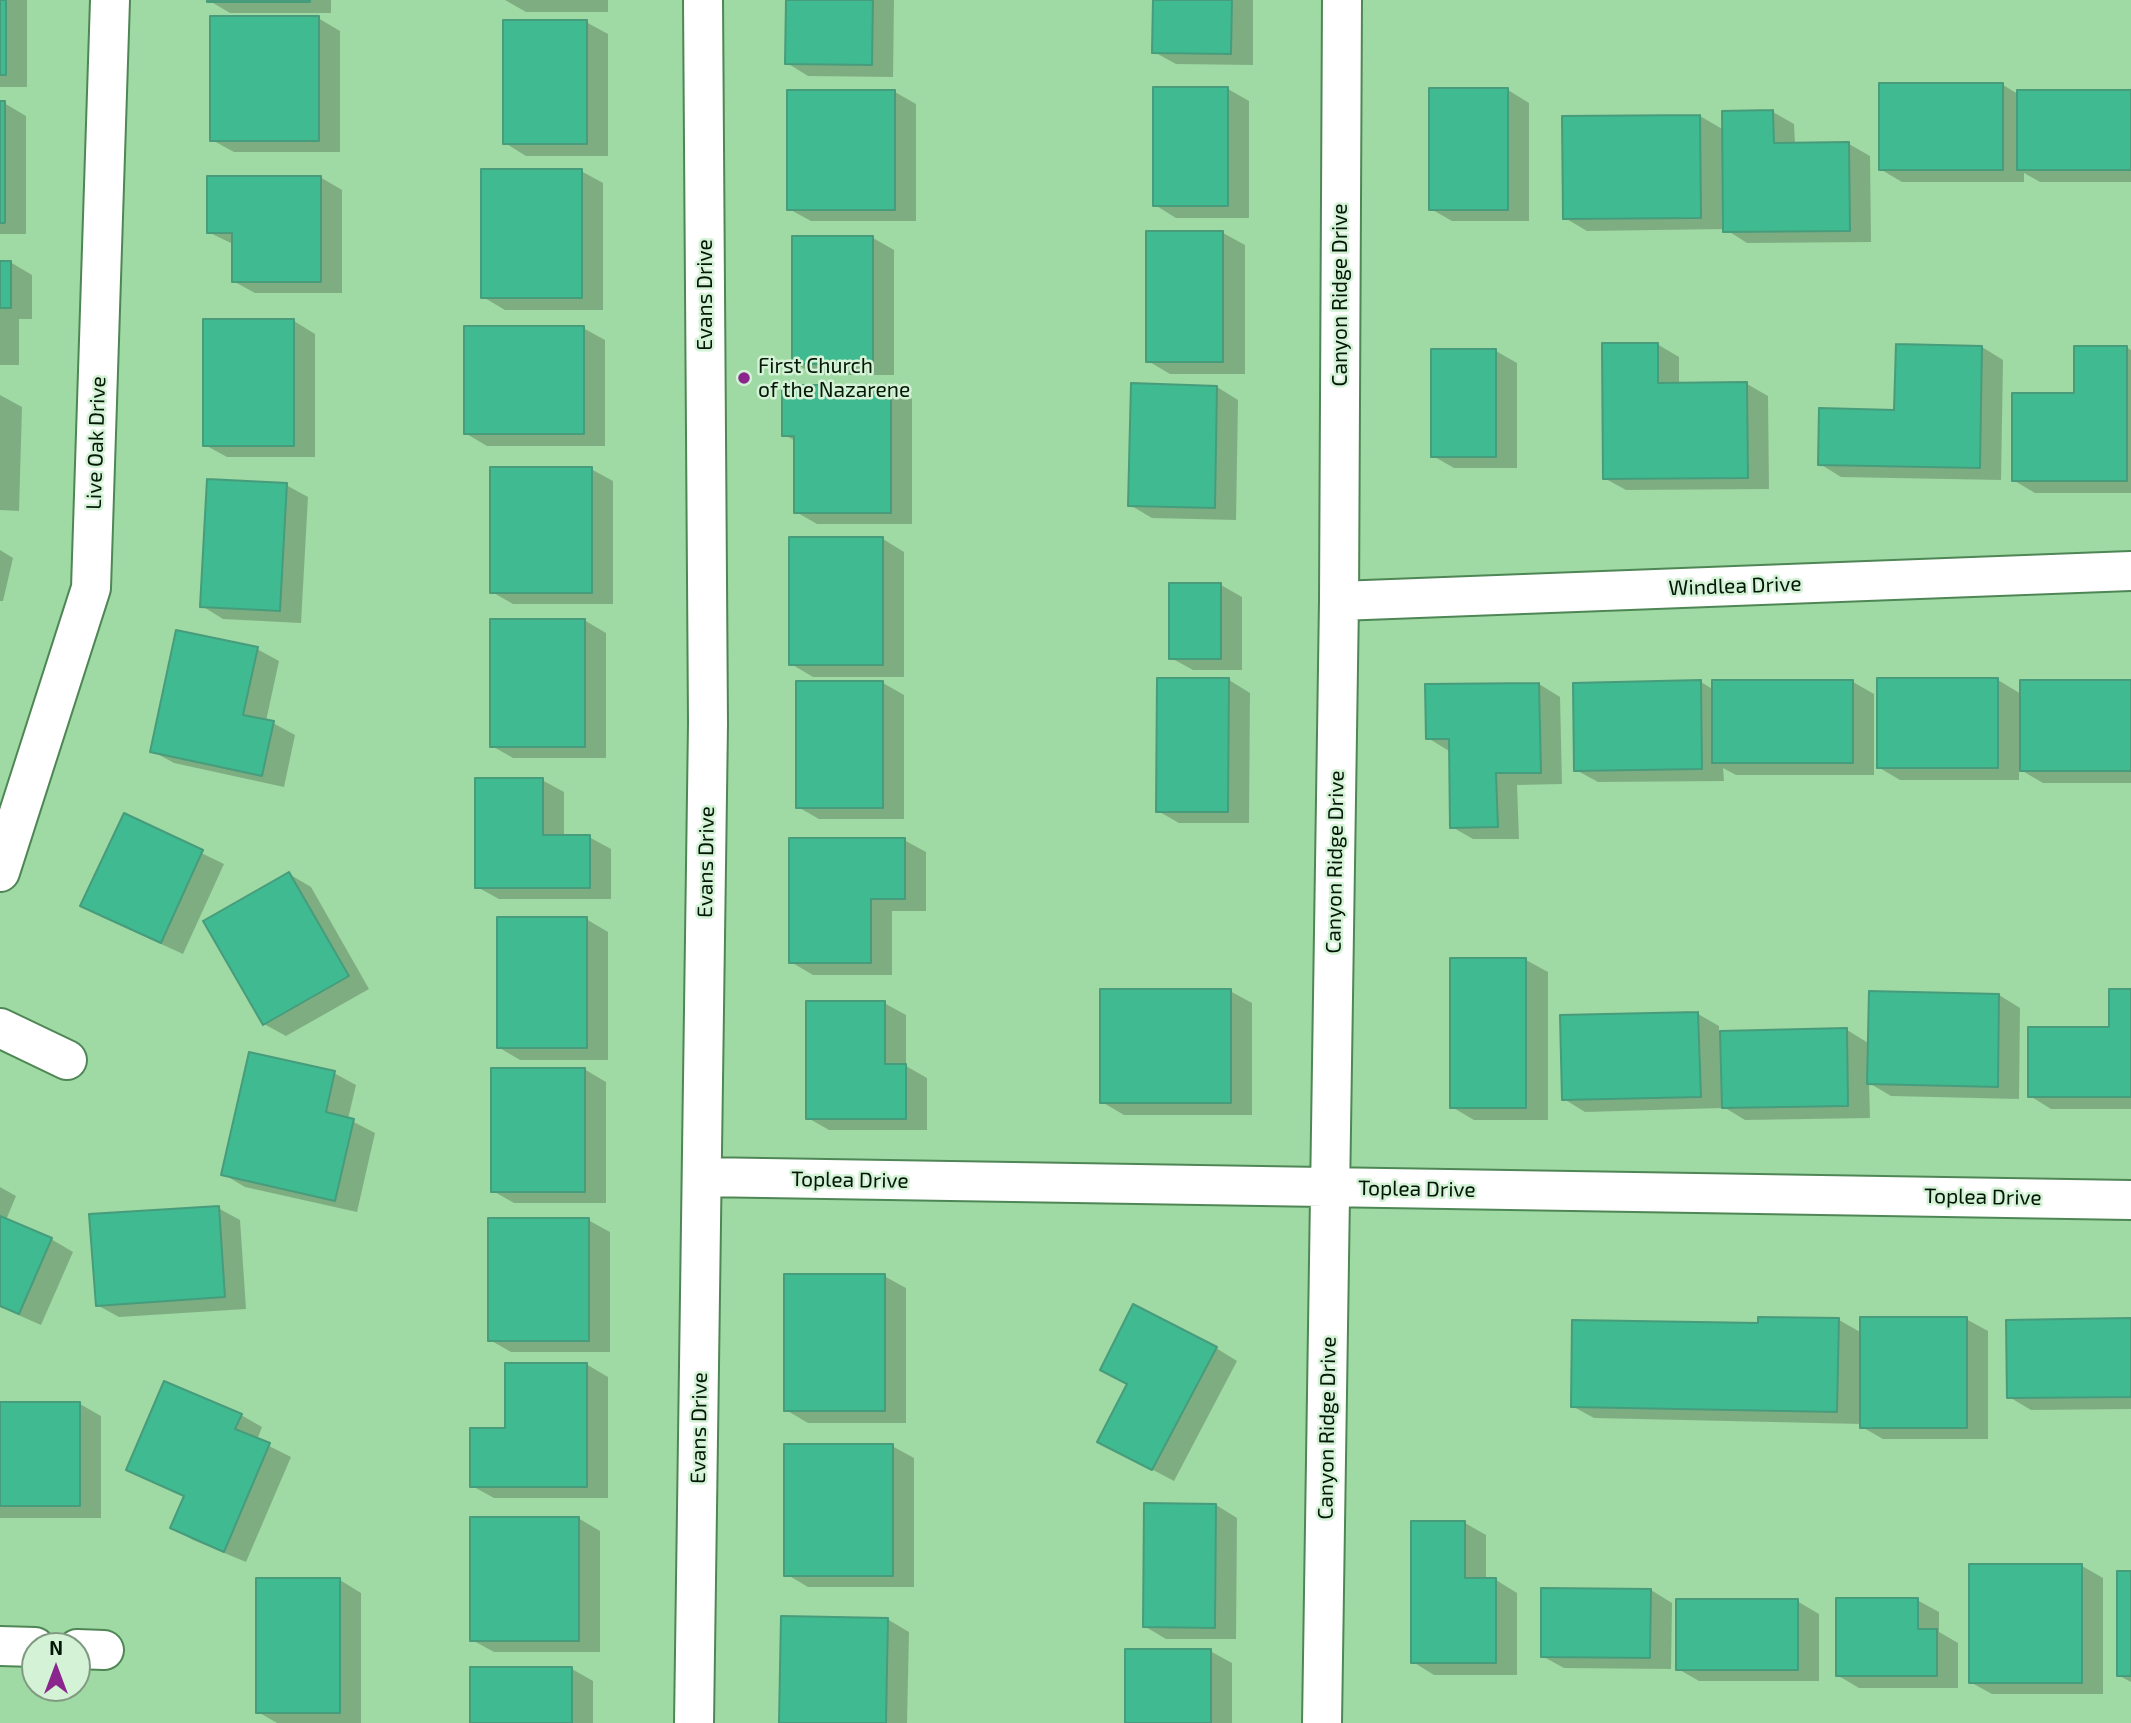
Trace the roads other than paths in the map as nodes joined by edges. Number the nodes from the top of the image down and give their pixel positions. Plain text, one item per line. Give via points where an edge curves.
1 (110, 0) edge
2 (703, 0) edge
3 (1342, 0) edge
4 (2131, 571) edge
5 (1339, 601) junction
6 (0, 872) edge
7 (0, 1028) edge
8 (67, 1060) dead end
9 (702, 1177) junction
10 (1330, 1188) junction
11 (2131, 1200) edge
12 (0, 1646) edge
13 (21, 1647) edge
14 (694, 1723) edge
15 (1322, 1723) edge

1 - 6 street, Live Oak Drive via 91,588
2 - 9 street, Evans Drive via 708,723
3 - 5 street, Canyon Ridge Drive
4 - 5 street, Windlea Drive
5 - 10 street, Canyon Ridge Drive
7 - 8 street
9 - 10 street, Toplea Drive
9 - 14 street, Evans Drive
10 - 11 street, Toplea Drive
10 - 15 street, Canyon Ridge Drive
12 - 13 street

